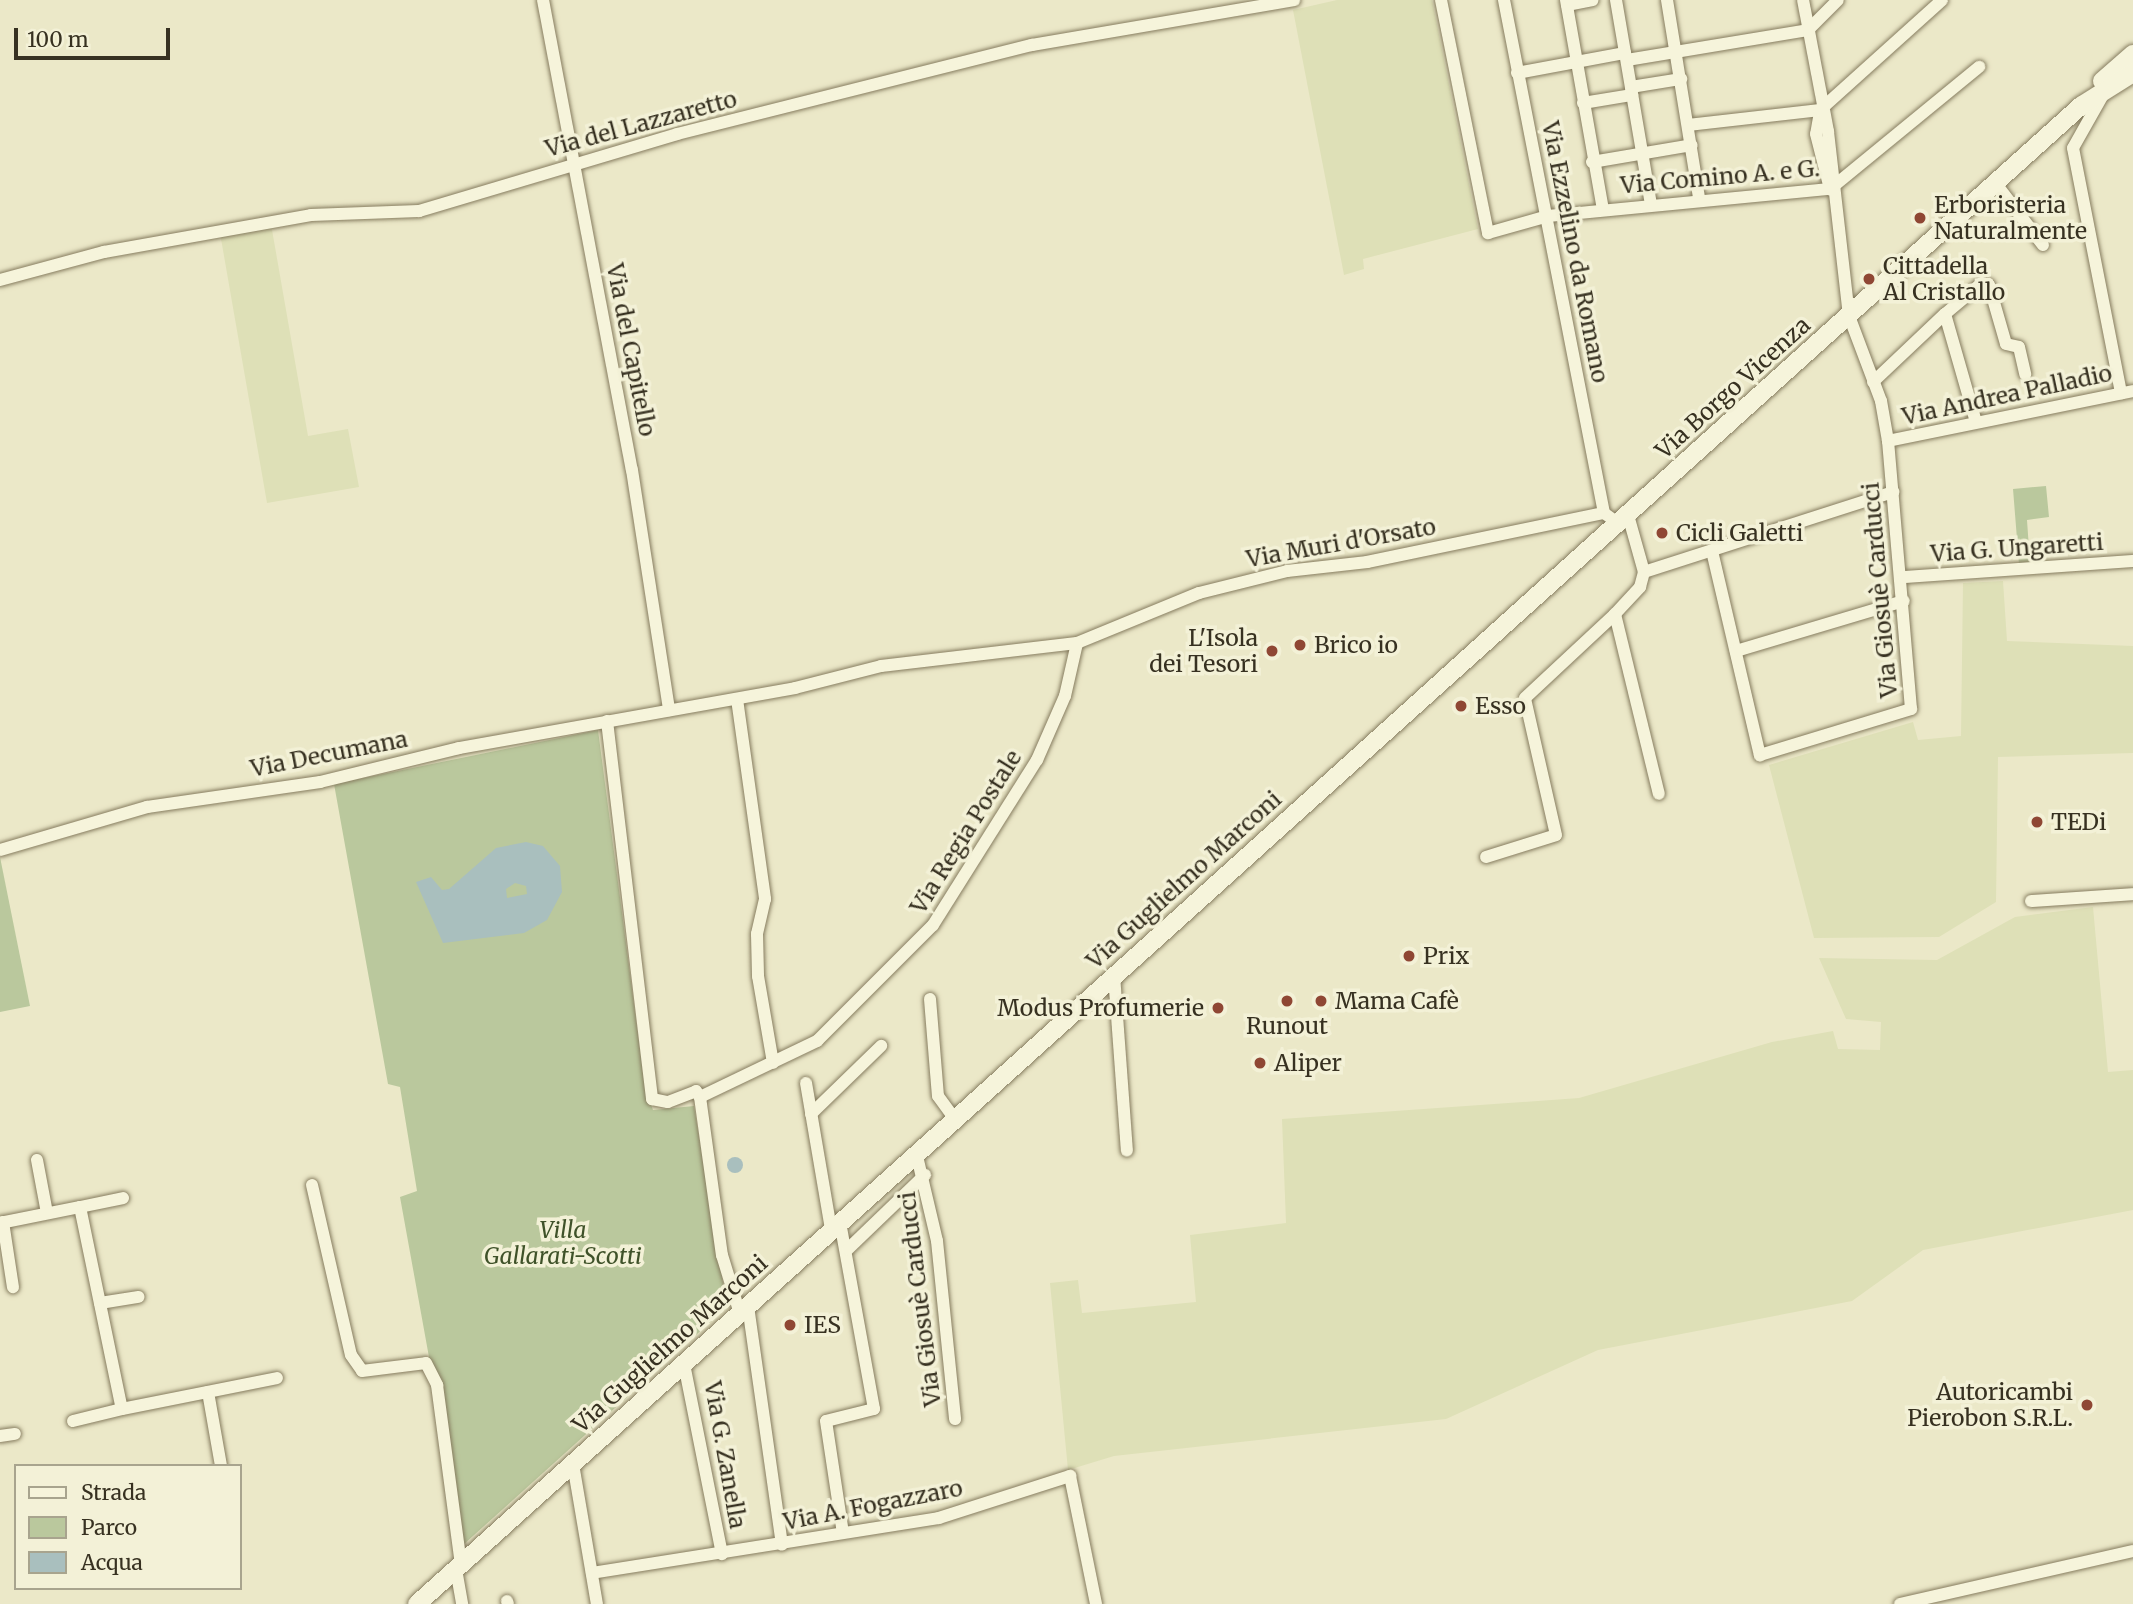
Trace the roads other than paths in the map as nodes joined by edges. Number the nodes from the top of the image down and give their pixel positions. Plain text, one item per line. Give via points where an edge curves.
1 (543, 0) edge
2 (1294, 0) edge
3 (1441, 0) edge
4 (1504, 0) edge
5 (1593, 0) edge
6 (1616, 0) edge
7 (1667, 0) edge
8 (1803, 0) edge
9 (1838, 0) edge
10 (1942, 0) edge
11 (1567, 2) edge
12 (1808, 30) junction
13 (1676, 52) junction
14 (2133, 54) edge
15 (1626, 57) junction
16 (1577, 62) junction
17 (1979, 67) dead end
18 (1517, 73) junction
19 (2133, 73) edge
20 (1681, 79) junction
21 (2109, 85) junction
22 (1632, 91) junction
23 (1583, 103) junction
24 (2082, 105) junction
25 (1820, 110) junction
26 (1688, 125) junction
27 (1692, 145) junction
28 (1643, 153) junction
29 (1592, 162) junction
30 (570, 164) junction
31 (1996, 184) junction
32 (1830, 189) junction
33 (1699, 198) junction
34 (1651, 204) junction
35 (1603, 209) junction
36 (1548, 216) junction
37 (2043, 245) dead end
38 (0, 280) edge
39 (1945, 314) junction
40 (1849, 316) junction
41 (2025, 374) dead end
42 (1873, 382) junction
43 (2127, 392) edge
44 (1976, 422) junction
45 (1888, 441) junction
46 (1894, 492) junction
47 (1617, 517) junction
48 (1712, 551) junction
49 (2133, 561) edge
50 (1644, 572) junction
51 (1904, 577) junction
52 (1904, 601) junction
53 (1615, 614) junction
54 (1077, 643) junction
55 (1736, 651) junction
56 (737, 699) junction
57 (1415, 704) joint
58 (669, 710) junction
59 (607, 721) junction
60 (1659, 793) dead end
61 (0, 850) edge
62 (1486, 857) dead end
63 (2133, 894) edge
64 (2031, 901) dead end
65 (1114, 975) junction
66 (930, 999) dead end
67 (881, 1046) dead end
68 (773, 1063) junction
69 (806, 1083) dead end
70 (700, 1097) junction
71 (811, 1114) junction
72 (954, 1118) junction
73 (1127, 1151) dead end
74 (916, 1152) junction
75 (37, 1160) dead end
76 (925, 1175) junction
77 (312, 1185) dead end
78 (123, 1198) dead end
79 (80, 1206) junction
80 (47, 1213) junction
81 (5, 1222) edge
82 (836, 1226) junction
83 (848, 1249) junction
84 (13, 1287) dead end
85 (139, 1297) dead end
86 (100, 1303) junction
87 (744, 1310) junction
88 (684, 1364) junction
89 (277, 1378) dead end
90 (208, 1392) junction
91 (122, 1409) junction
92 (955, 1419) dead end
93 (73, 1421) dead end
94 (15, 1434) dead end
95 (0, 1436) edge
96 (221, 1464) edge
97 (573, 1464) junction
98 (843, 1534) junction
99 (782, 1545) junction
100 (2133, 1552) edge
101 (722, 1554) junction
102 (458, 1567) junction
103 (592, 1573) junction
104 (1922, 1602) edge
105 (417, 1604) edge
106 (462, 1604) edge
107 (597, 1604) edge
108 (1097, 1604) edge
109 (1900, 1604) edge

1 - 30 street, Via del Capitello
2 - 30 street, Via del Lazzaretto via 1032,45
3 - 36 street, Via Comino A. e G. via 1488,233
4 - 18 street, Via Ezzelino da Romano
5 - 11 street
6 - 15 street
7 - 13 street
8 - 12 street, Via Giosuè Carducci
9 - 12 street
10 - 25 street
11 - 16 street
12 - 13 street
12 - 25 street, Via Giosuè Carducci
13 - 15 street
13 - 20 street
14 - 24 street, Via Borgo Vicenza
15 - 16 street
15 - 22 street
16 - 18 street
16 - 23 street
17 - 32 street, Via Comino A. e G.
18 - 36 street, Via Ezzelino da Romano
19 - 21 street, Via Borgo Vicenza
20 - 22 street
20 - 26 street
21 - 24 street, Via Borgo Vicenza
21 - 43 street via 2073,148
22 - 23 street
22 - 28 street
23 - 29 street
24 - 31 street, Via Borgo Vicenza
25 - 26 street
25 - 32 street, Via Giosuè Carducci via 1828,131
26 - 27 street
27 - 28 street
27 - 33 street
28 - 29 street
28 - 34 street
29 - 35 street
30 - 38 street, Via del Lazzaretto via 419,211 311,215 104,252
30 - 58 street, Via del Capitello via 632,470
31 - 37 street
31 - 40 street, Via Borgo Vicenza
32 - 33 street, Via Comino A. e G.
32 - 40 street, Via Giosuè Carducci
33 - 34 street, Via Comino A. e G.
34 - 35 street, Via Comino A. e G.
35 - 36 street, Via Comino A. e G.
36 - 47 street, Via Ezzelino da Romano
39 - 41 street via 1982,283 1989,285 2006,344 2019,347
39 - 42 street
39 - 44 street
40 - 42 street, Via Giosuè Carducci
40 - 47 street, Via Borgo Vicenza
42 - 45 street, Via Giosuè Carducci
43 - 44 street, Via Andrea Palladio
44 - 45 street, Via Andrea Palladio
45 - 46 street, Via Giosuè Carducci
46 - 48 street
46 - 51 street, Via Giosuè Carducci
47 - 50 street, Via Ezzelino da Romano
47 - 54 street, Via Muri d'Orsato via 1367,562 1287,571 1199,593
47 - 57 street, Via Borgo Vicenza
48 - 50 street
48 - 55 street
49 - 51 street, Via G. Ungaretti
50 - 53 street via 1640,587
51 - 52 street, Via Giosuè Carducci
52 - 55 street
52 - 55 street, Via Giosuè Carducci via 1911,709 1760,755
53 - 60 street
53 - 62 street via 1525,698 1556,835
54 - 56 street, Via Muri d'Orsato via 881,666
54 - 68 street, Via Regia Postale via 1065,696 1037,761 933,925 817,1041
56 - 58 street, Via Decumana
56 - 68 street via 765,899 757,934 758,976
57 - 65 street, Via Guglielmo Marconi
58 - 59 street, Via Decumana
59 - 61 street, Via Decumana via 320,782 147,807
59 - 70 street, Via Regia Postale via 652,1099 667,1102 696,1091
63 - 64 street
65 - 72 street, Via Guglielmo Marconi
65 - 73 street
66 - 72 street via 938,1096
67 - 71 street
68 - 70 street, Via Regia Postale
69 - 71 street
70 - 87 street via 722,1255
71 - 82 street
72 - 74 street, Via Guglielmo Marconi
74 - 76 street, Via Giosuè Carducci
74 - 82 street, Via Guglielmo Marconi
75 - 80 street
76 - 83 street, Via Giosuè Carducci
76 - 92 street, Via Giosuè Carducci
77 - 102 street via 351,1355 362,1371 426,1363 437,1385
78 - 79 street
79 - 80 street
79 - 86 street
80 - 81 street
81 - 84 street
82 - 83 street
82 - 87 street, Via Guglielmo Marconi
83 - 98 street via 874,1409 826,1421
85 - 86 street
86 - 91 street
87 - 88 street, Via Guglielmo Marconi
87 - 99 street
88 - 97 street, Via Guglielmo Marconi
88 - 101 street, Via G. Zanella
89 - 90 street
90 - 91 street
90 - 96 street
91 - 93 street
94 - 95 street
97 - 102 street, Via Guglielmo Marconi
97 - 103 street
98 - 99 street, Via A. Fogazzaro
98 - 108 street, Via A. Fogazzaro via 939,1518 1070,1476
99 - 101 street, Via A. Fogazzaro
100 - 104 street
101 - 103 street, Via A. Fogazzaro
102 - 105 street, Via Guglielmo Marconi
102 - 106 street
103 - 107 street
104 - 109 street

